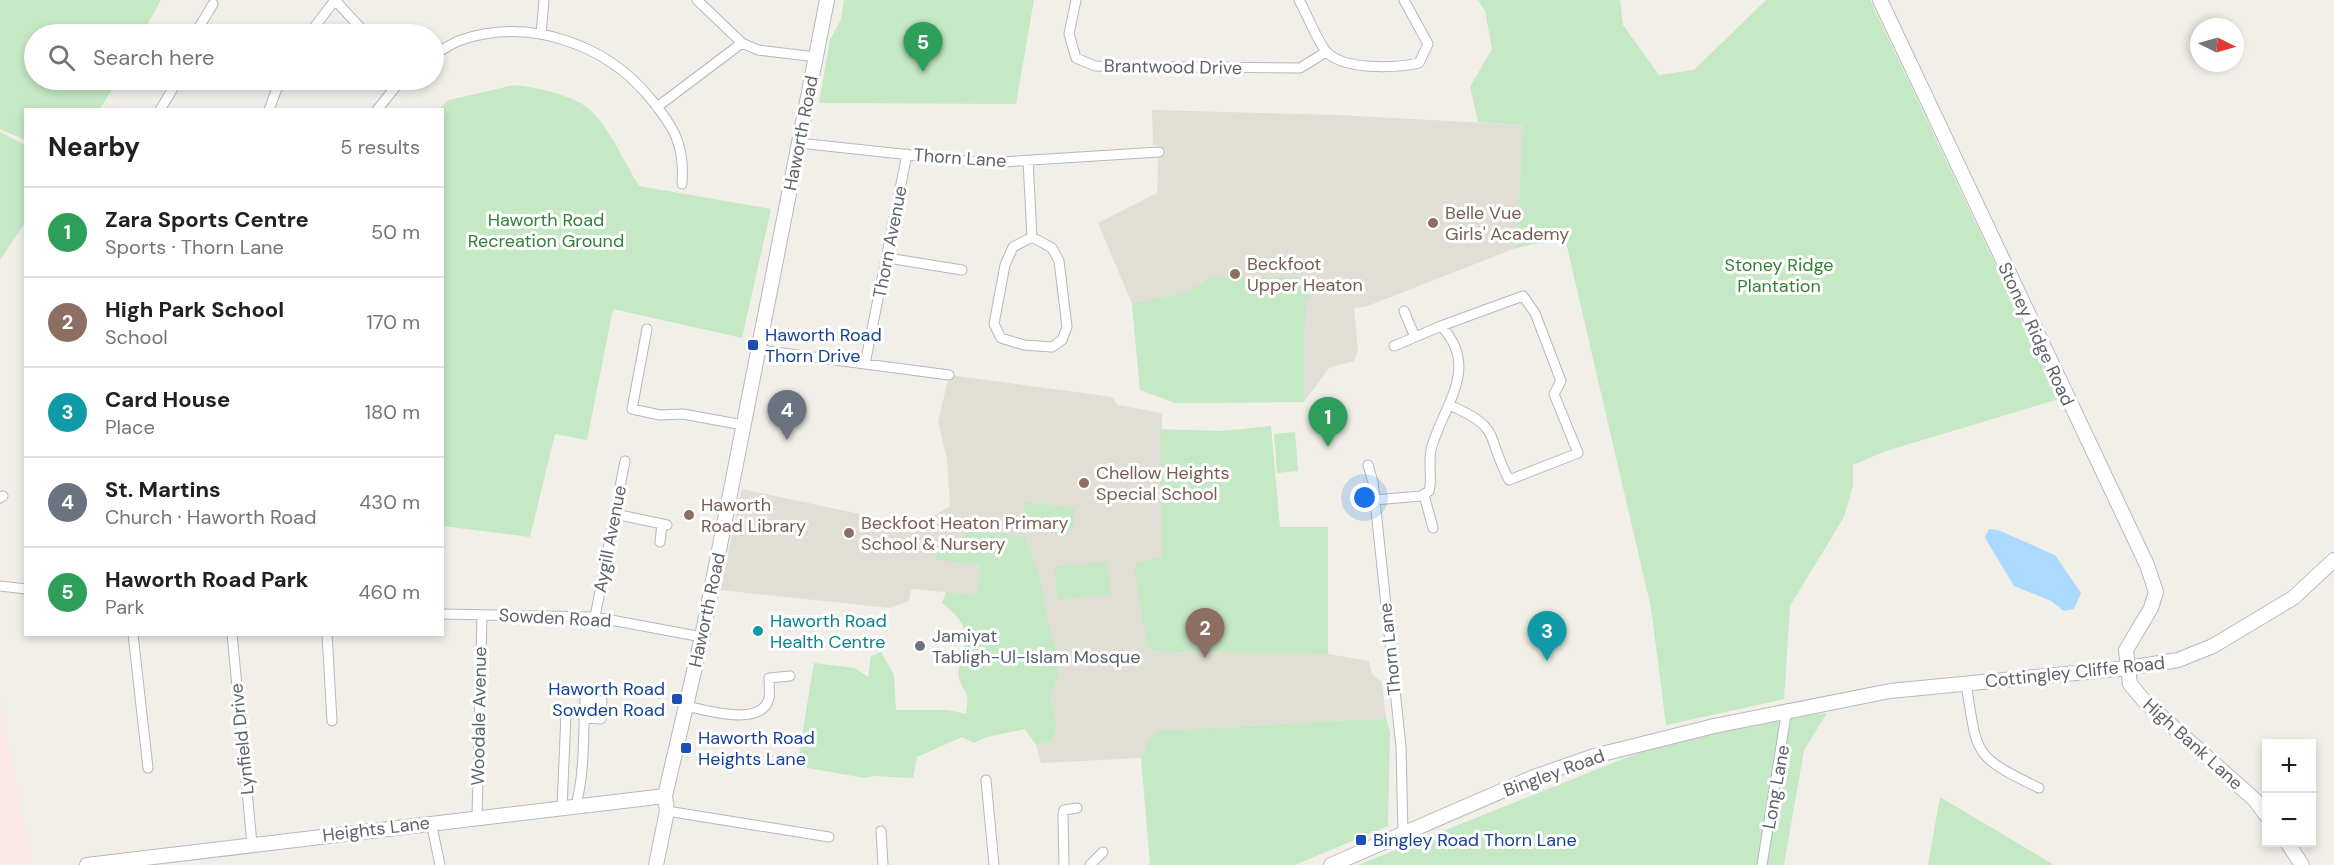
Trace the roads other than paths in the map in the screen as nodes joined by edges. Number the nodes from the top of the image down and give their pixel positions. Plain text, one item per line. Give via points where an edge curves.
1 (335, 0) edge
2 (544, 0) edge
3 (697, 0) edge
4 (827, 0) edge
5 (1076, 0) edge
6 (1299, 0) edge
7 (1404, 0) edge
8 (1880, 0) edge
9 (708, 3) edge
10 (213, 4) dead end
11 (201, 24) edge
12 (317, 24) edge
13 (357, 24) edge
14 (541, 34) junction
15 (742, 44) junction
16 (444, 49) edge
17 (1326, 52) junction
18 (816, 57) junction
19 (172, 90) edge
20 (276, 90) edge
21 (393, 90) edge
22 (657, 107) junction
23 (161, 108) edge
24 (270, 108) edge
25 (379, 108) edge
26 (798, 143) junction
27 (1159, 152) dead end
28 (907, 154) junction
29 (1028, 160) junction
30 (682, 184) dead end
31 (1032, 237) junction
32 (888, 258) junction
33 (962, 270) dead end
34 (1404, 311) dead end
35 (1441, 326) junction
36 (647, 329) dead end
37 (1415, 337) junction
38 (1394, 346) dead end
39 (759, 350) junction
40 (865, 364) junction
41 (949, 375) dead end
42 (1449, 405) junction
43 (743, 425) junction
44 (625, 461) dead end
45 (1368, 465) dead end
46 (1424, 495) junction
47 (1374, 500) junction
48 (615, 514) junction
49 (1433, 528) dead end
50 (660, 542) dead end
51 (2334, 560) edge
52 (0, 586) edge
53 (24, 589) edge
54 (444, 614) edge
55 (482, 615) junction
56 (595, 617) junction
57 (133, 636) edge
58 (232, 636) edge
59 (327, 636) edge
60 (702, 637) junction
61 (2128, 668) junction
62 (759, 676) dead end
63 (790, 676) dead end
64 (769, 678) junction
65 (1966, 684) junction
66 (686, 706) junction
67 (1787, 709) junction
68 (566, 714) dead end
69 (584, 718) dead end
70 (332, 721) dead end
71 (148, 768) dead end
72 (986, 780) dead end
73 (2039, 788) dead end
74 (665, 796) junction
75 (576, 806) junction
76 (562, 808) junction
77 (1077, 808) dead end
78 (2262, 810) edge
79 (667, 812) junction
80 (477, 817) junction
81 (431, 822) junction
82 (881, 831) dead end
83 (1403, 834) junction
84 (829, 837) dead end
85 (252, 844) junction
86 (2290, 847) edge
87 (1103, 852) dead end
88 (187, 859) edge
89 (93, 865) edge
90 (440, 865) edge
91 (656, 865) edge
92 (883, 865) edge
93 (994, 865) edge
94 (1064, 865) edge
95 (1090, 865) edge
96 (1331, 865) edge
97 (1762, 865) edge
98 (2302, 865) edge

1 - 12 street
1 - 13 street
2 - 14 street
3 - 9 street
4 - 18 main road, Haworth Road
5 - 17 street, Brantwood Drive via 1070,34 1076,58 1095,66 1300,68
6 - 17 street
7 - 17 street via 1428,44 1419,63 1400,67 1356,66
8 - 61 main road, Stoney Ridge Road via 2147,565 2156,591 2151,608 2126,650
9 - 15 street
10 - 11 street
14 - 16 street via 504,32 461,40
14 - 22 street via 569,40 605,58 636,81
15 - 18 street via 758,50
15 - 22 street
18 - 26 main road, Haworth Road
19 - 23 street
20 - 24 street
21 - 25 street
22 - 30 street via 677,136 684,158
26 - 28 street, Thorn Lane
26 - 39 main road, Haworth Road
27 - 29 street, Thorn Lane
28 - 29 street, Thorn Lane via 985,163
28 - 32 street, Thorn Avenue
29 - 31 street
31 - 31 street via 1053,248 1059,261 1067,327 1062,340 1052,347 1001,338 994,324 1005,265 1013,248
32 - 33 street
32 - 40 street, Thorn Avenue
34 - 37 street
35 - 37 street
35 - 42 street via 1450,336 1460,372
35 - 42 street via 1523,296 1535,313 1561,381 1554,394 1578,453 1509,480 1499,462 1491,430 1477,417
36 - 43 street via 632,409
37 - 38 street
39 - 40 street
39 - 43 main road, Haworth Road
40 - 41 street
42 - 46 street via 1431,448 1432,483
43 - 60 main road, Haworth Road
44 - 48 street, Aygill Avenue
45 - 47 street, Thorn Lane
46 - 47 street
46 - 49 street
47 - 83 street, Thorn Lane via 1401,747
48 - 50 street via 665,525
48 - 56 street, Aygill Avenue
51 - 61 main road, Cottingley Cliffe Road via 2293,598 2213,646 2178,660
52 - 53 street
54 - 55 street, Sowden Road
55 - 56 street, Sowden Road
55 - 80 street, Woodale Avenue
56 - 60 street, Sowden Road
57 - 71 street
58 - 85 street, Lynfield Drive
59 - 70 street
60 - 66 main road, Haworth Road
61 - 65 main road, Cottingley Cliffe Road
61 - 78 main road, High Bank Lane via 2130,684 2145,702
62 - 64 street
63 - 64 street
64 - 66 street via 769,698 763,708 753,713 740,716
65 - 67 main road, Cottingley Cliffe Road via 1890,691
65 - 73 street via 1979,751 2010,774
66 - 74 main road, Haworth Road
67 - 83 main road, Bingley Road via 1594,756 1534,777
67 - 97 street, Long Lane
68 - 76 street
69 - 75 street via 582,784
72 - 93 street
74 - 75 main road, Heights Lane
74 - 79 main road, Haworth Road
75 - 76 main road, Heights Lane
76 - 80 main road, Heights Lane
77 - 94 street via 1064,810
79 - 84 street
79 - 91 main road, Haworth Road
80 - 81 main road, Heights Lane
81 - 85 main road, Heights Lane
81 - 90 street
82 - 92 street
83 - 96 main road, Bingley Road
85 - 88 main road, Heights Lane
86 - 98 main road
87 - 95 street
88 - 89 main road, Heights Lane

